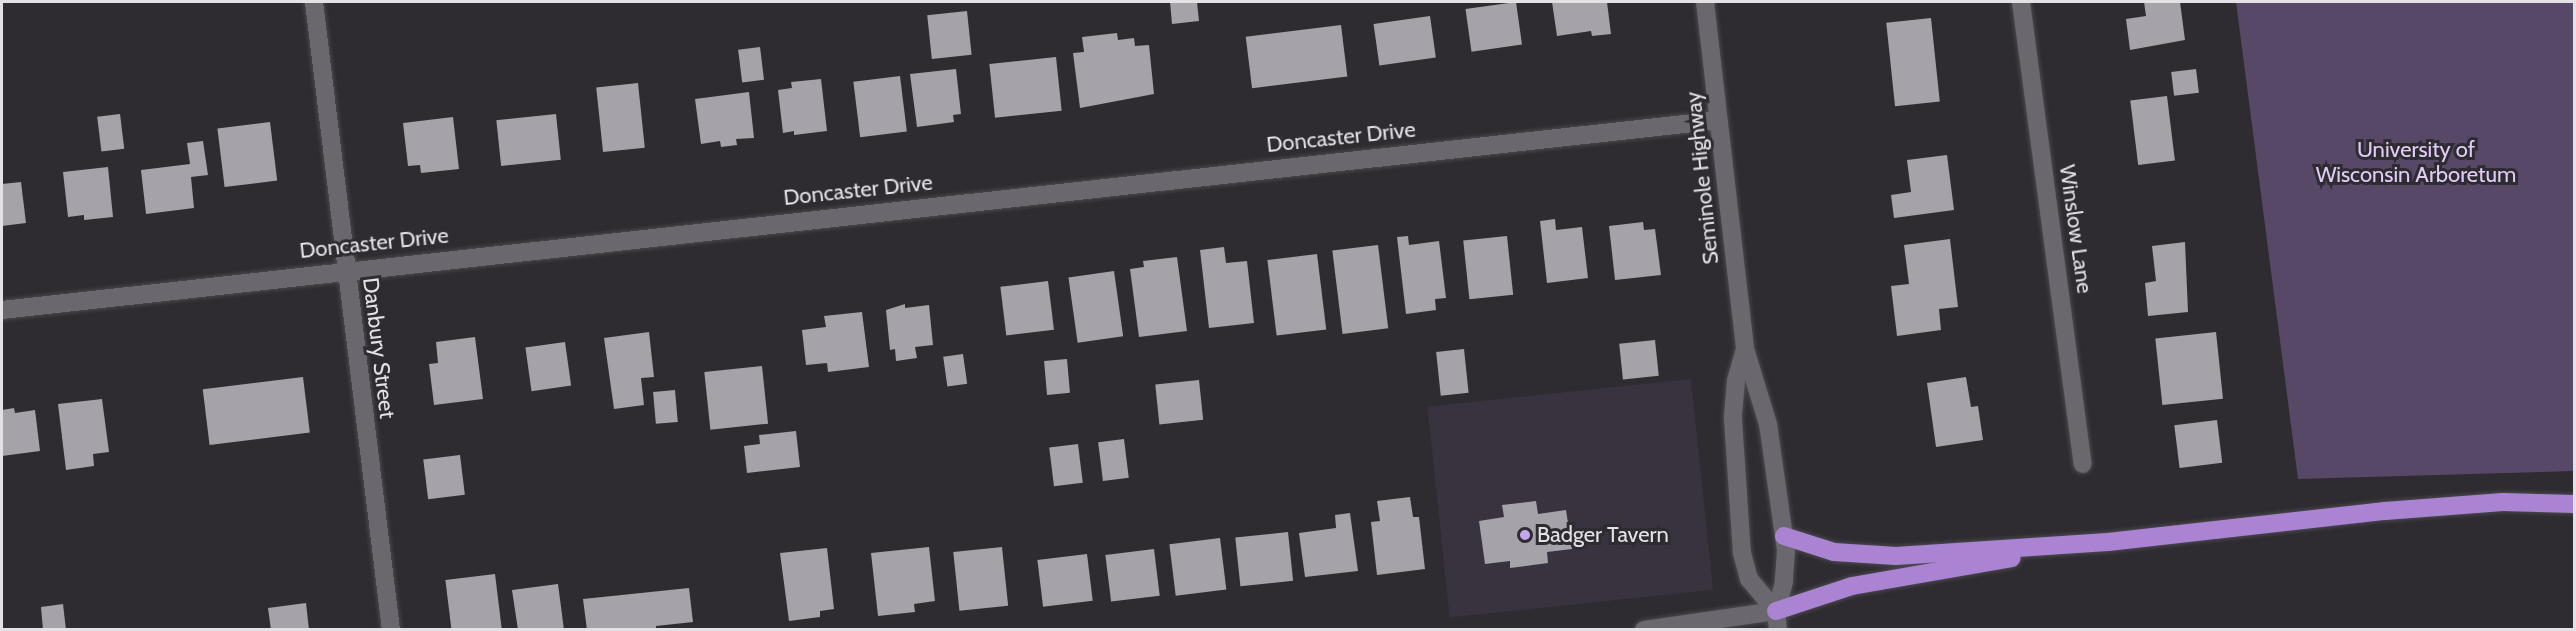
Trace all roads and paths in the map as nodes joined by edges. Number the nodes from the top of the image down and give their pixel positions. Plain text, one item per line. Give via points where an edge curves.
1 (314, 2) edge
2 (1706, 2) edge
3 (2021, 2) edge
4 (1719, 120) junction
5 (345, 270) junction
6 (2, 310) edge
7 (1745, 350) junction
8 (2083, 464) dead end
9 (2574, 504) edge
10 (1784, 536) junction
11 (2108, 542) junction
12 (1776, 611) junction
13 (391, 630) edge
14 (1644, 630) edge
15 (1778, 630) edge

1 - 5 street, Danbury Street
2 - 4 street, Seminole Highway
3 - 8 street, Winslow Lane
4 - 5 street, Doncaster Drive
4 - 7 street, Seminole Highway
5 - 6 street, Doncaster Drive
5 - 13 street, Danbury Street
7 - 10 street, Seminole Highway via 1768,424
7 - 12 street, Seminole Highway via 1736,381 1733,419 1742,553 1749,579
9 - 11 highway via 2503,502 2385,511
10 - 11 highway via 1860,556
10 - 12 street, Seminole Highway via 1786,562
11 - 12 highway via 1852,586
12 - 14 street
12 - 15 street, Seminole Highway

